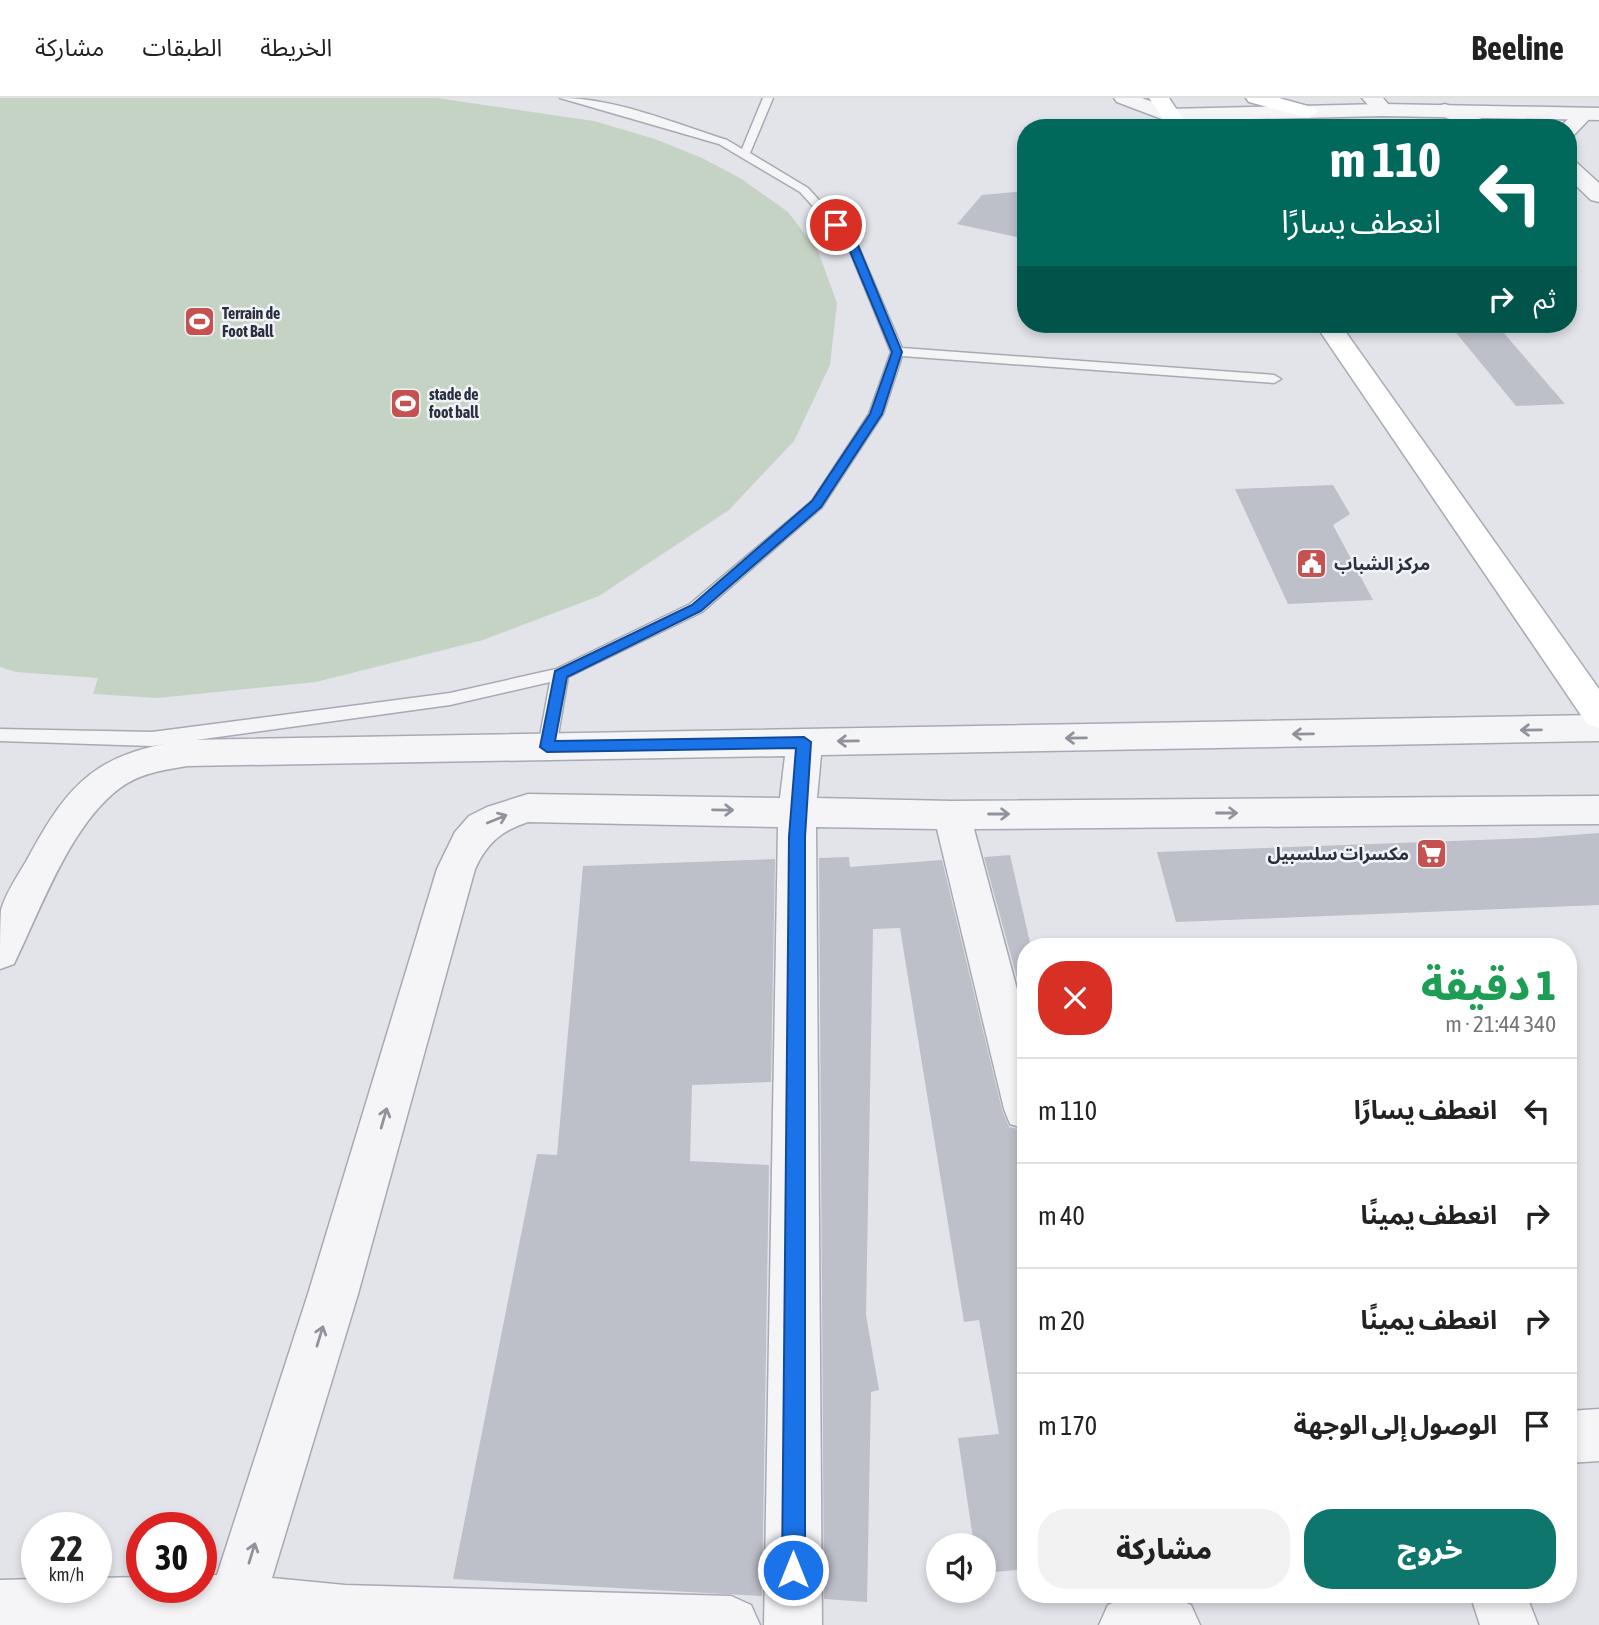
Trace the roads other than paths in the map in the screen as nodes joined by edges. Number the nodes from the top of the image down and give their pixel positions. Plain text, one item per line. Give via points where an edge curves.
1 (565, 98) edge
2 (768, 98) edge
3 (1124, 98) edge
4 (1256, 98) edge
5 (1378, 104) edge
6 (1445, 110) junction
7 (1304, 112) junction
8 (1169, 114) edge
9 (1592, 114) edge
10 (1281, 119) edge
11 (1466, 119) edge
12 (1577, 124) edge
13 (745, 153) junction
14 (1577, 175) edge
15 (1599, 195) edge
16 (1333, 333) edge
17 (897, 352) junction
18 (1274, 379) dead end
19 (560, 674) junction
20 (1599, 715) edge
21 (1599, 728) edge
22 (0, 735) edge
23 (804, 742) junction
24 (547, 747) junction
25 (149, 749) junction
26 (1599, 810) edge
27 (797, 811) junction
28 (952, 815) junction
29 (0, 952) edge
30 (1017, 1073) edge
31 (1599, 1435) edge
32 (1577, 1436) edge
33 (236, 1603) junction
34 (1165, 1603) edge
35 (1501, 1603) edge
36 (0, 1608) edge
37 (344, 1619) edge
38 (731, 1625) edge
39 (793, 1625) edge
40 (1128, 1625) edge
41 (1171, 1625) edge
42 (1510, 1625) edge

1 - 13 lane via 677,125
2 - 13 lane
3 - 8 street
4 - 7 main road
5 - 6 street
5 - 7 street
6 - 9 street
6 - 11 street
7 - 8 street
7 - 10 main road
9 - 12 street
13 - 17 lane via 804,190 852,243
14 - 15 street
16 - 20 main road
17 - 18 lane
17 - 19 lane via 876,414 817,504 696,608
19 - 24 lane
19 - 25 lane via 450,699
21 -> 23 street
22 - 25 lane
23 - 24 street
23 - 27 street
24 - 25 street via 187,753
25 - 29 street via 106,779 74,813
28 -> 26 street
27 - 28 street
33 -> 27 street via 333,1294 456,869 470,837 491,820 528,808
27 - 39 street
28 - 30 street
31 - 32 street
33 - 36 street
33 - 37 street
34 - 41 street
35 - 42 street
37 - 38 street
40 - 41 street

